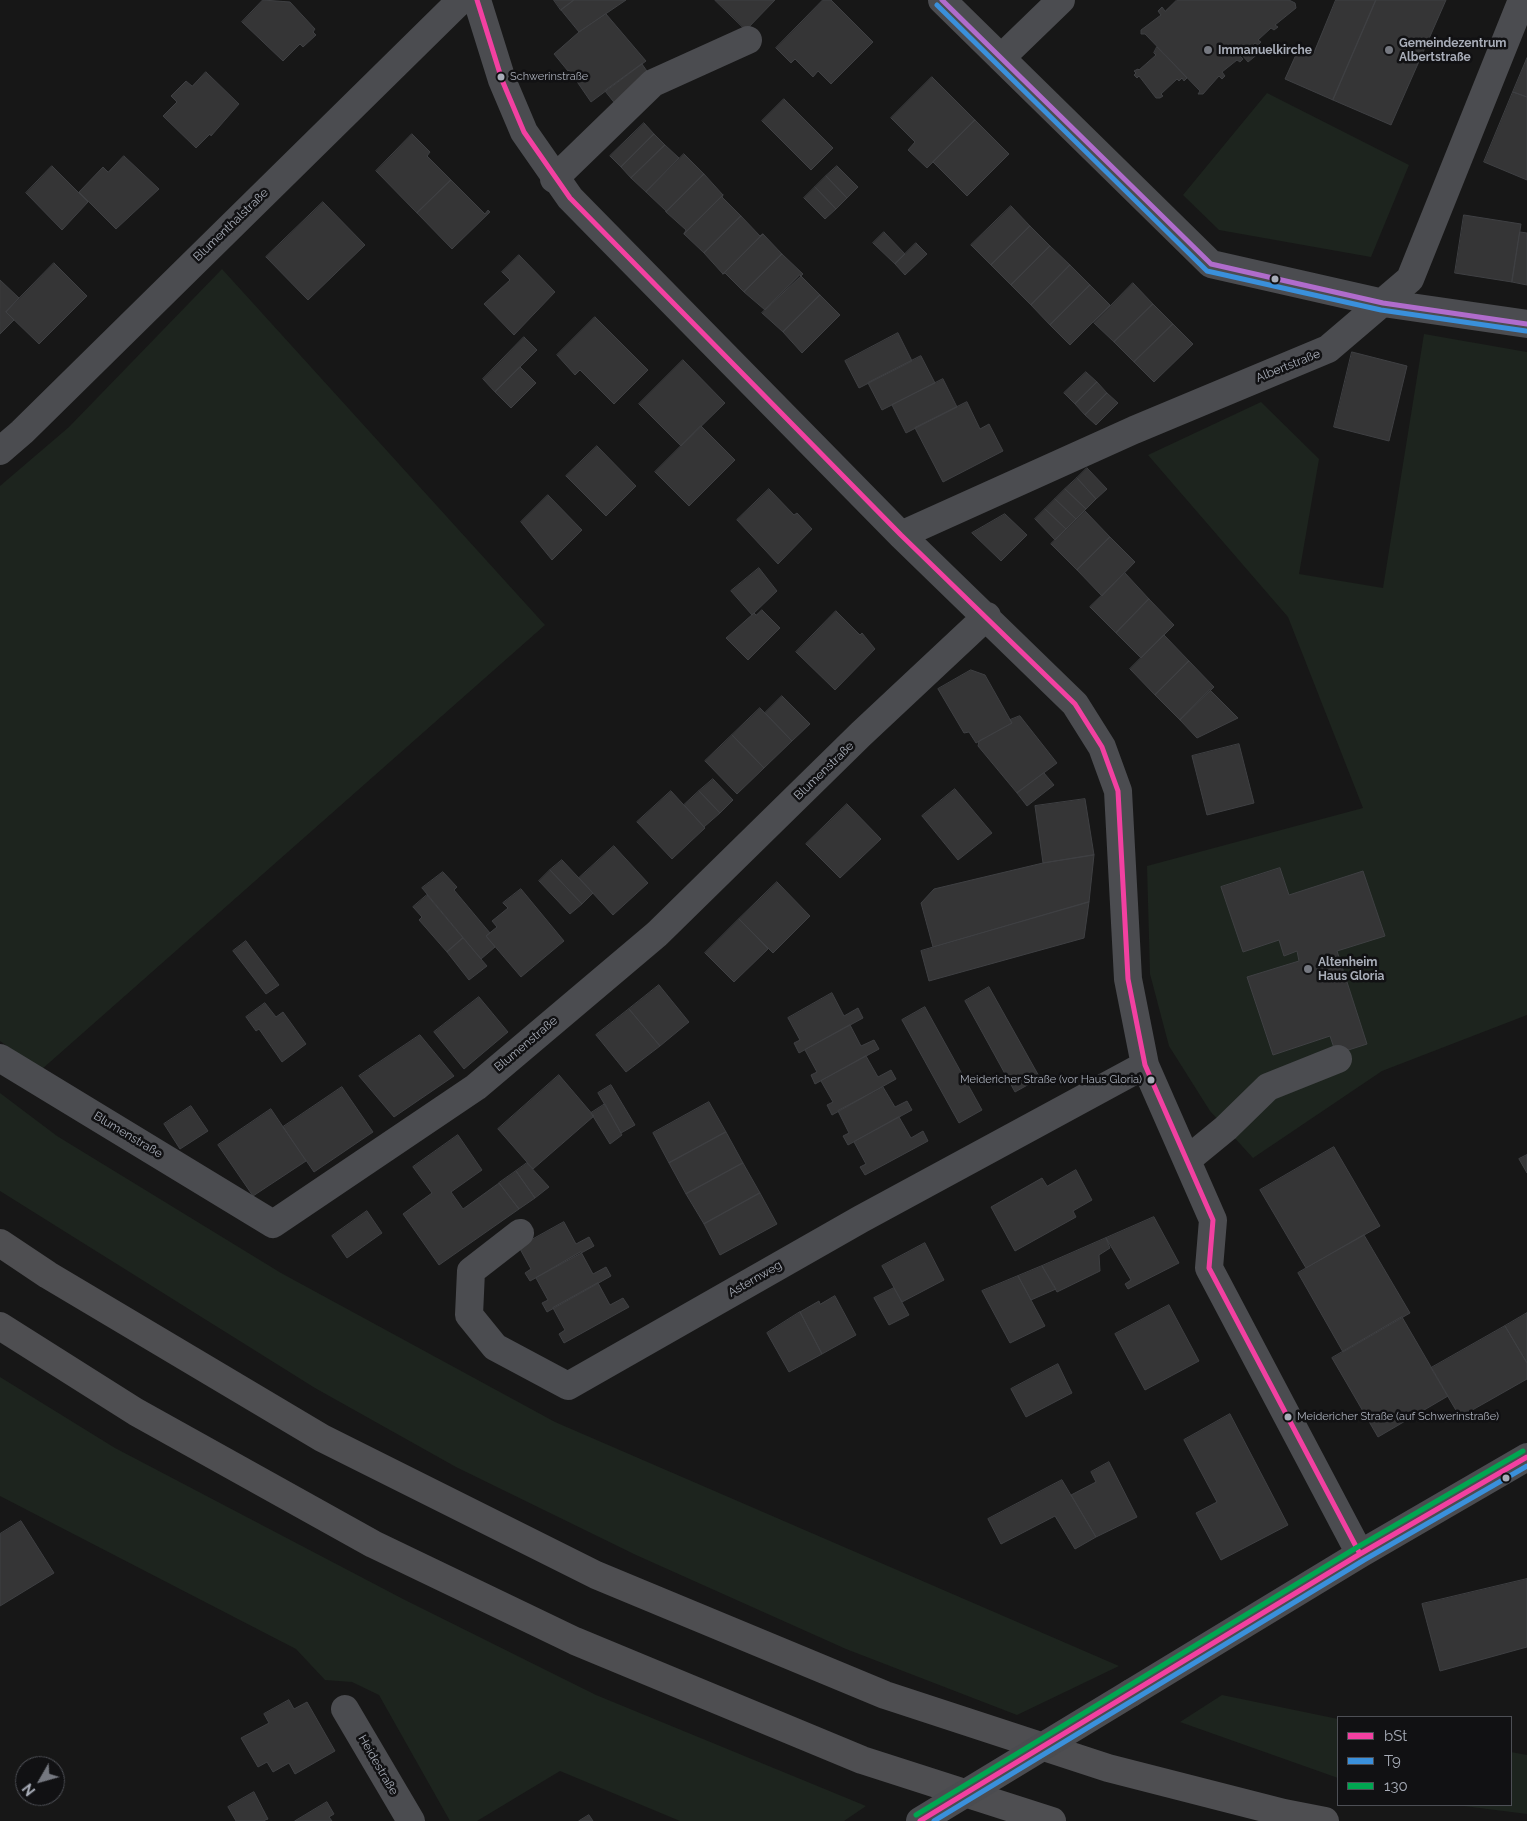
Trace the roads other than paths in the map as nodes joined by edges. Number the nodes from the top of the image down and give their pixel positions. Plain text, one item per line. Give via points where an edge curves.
1 (461, 0) edge
2 (476, 0) edge
3 (942, 0) edge
4 (1061, 0) edge
5 (1522, 0) edge
6 (748, 40) dead end
7 (1001, 58) junction
8 (554, 179) junction
9 (1383, 303) junction
10 (1527, 324) edge
11 (0, 450) edge
12 (901, 535) junction
13 (987, 616) junction
14 (0, 1058) edge
15 (1338, 1059) dead end
16 (1145, 1065) junction
17 (1187, 1160) junction
18 (520, 1233) dead end
19 (0, 1243) edge
20 (0, 1326) edge
21 (1527, 1457) edge
22 (1360, 1554) junction
23 (345, 1709) dead end
24 (411, 1821) edge
25 (920, 1821) edge
26 (1052, 1821) edge
27 (1325, 1821) edge

1 - 11 street, Blumenthalstraße
2 - 8 street via 502,80 524,132
3 - 7 street
4 - 7 street
5 - 9 street, Albertstraße via 1410,279
6 - 8 street via 654,83
7 - 9 street via 1211,264
8 - 12 street
9 - 10 street
9 - 12 street, Albertstraße via 1328,349 1134,430
12 - 13 street
13 - 14 street, Blumenstraße via 657,934 476,1086 273,1224
13 - 16 street via 1075,704 1102,747 1118,791 1128,978
15 - 17 street via 1268,1087
16 - 17 street
16 - 18 street, Asternweg via 860,1219 568,1386 495,1347 469,1315 471,1271
17 - 22 street via 1213,1220 1209,1268
19 - 27 highway via 48,1275 322,1438 596,1575 885,1695 1108,1768
20 - 26 highway via 136,1412 373,1544 575,1641 862,1760
21 - 22 street
22 - 25 street, bridge
23 - 24 street, Heidestraße

